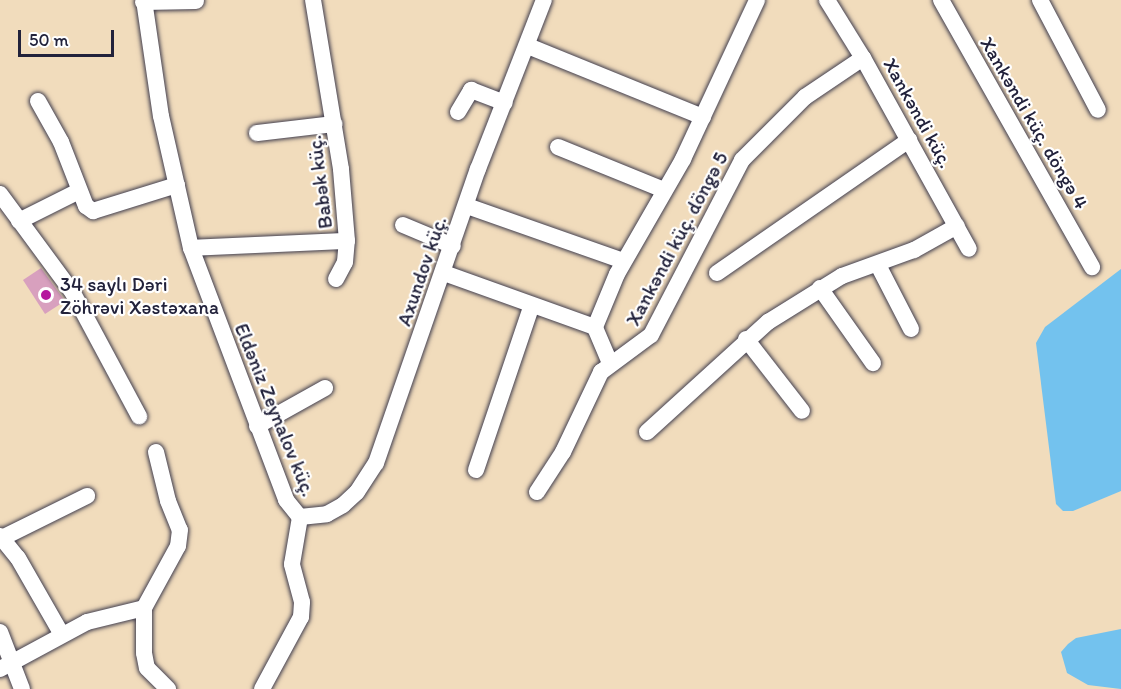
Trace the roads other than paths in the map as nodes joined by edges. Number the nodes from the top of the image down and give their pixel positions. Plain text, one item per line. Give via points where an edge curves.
1 (313, 0) edge
2 (544, 0) edge
3 (757, 0) edge
4 (827, 0) edge
5 (941, 0) edge
6 (1040, 0) edge
7 (143, 1) edge
8 (196, 2) dead end
9 (528, 46) junction
10 (863, 58) junction
11 (38, 101) dead end
12 (505, 103) junction
13 (1098, 110) dead end
14 (458, 112) dead end
15 (703, 117) junction
16 (334, 124) junction
17 (257, 133) dead end
18 (909, 140) junction
19 (558, 147) dead end
20 (177, 185) junction
21 (664, 190) junction
22 (79, 191) junction
23 (0, 194) edge
24 (467, 206) junction
25 (19, 221) junction
26 (403, 225) dead end
27 (957, 226) junction
28 (348, 241) junction
29 (453, 246) junction
30 (191, 248) junction
31 (969, 249) dead end
32 (623, 261) junction
33 (878, 265) junction
34 (1092, 267) dead end
35 (444, 273) junction
36 (717, 273) dead end
37 (336, 279) dead end
38 (820, 288) junction
39 (531, 305) junction
40 (596, 327) junction
41 (911, 329) dead end
42 (746, 339) junction
43 (610, 363) junction
44 (873, 363) dead end
45 (325, 388) dead end
46 (802, 411) dead end
47 (139, 416) dead end
48 (257, 426) junction
49 (647, 432) dead end
50 (156, 452) dead end
51 (476, 470) dead end
52 (537, 492) dead end
53 (87, 496) dead end
54 (300, 518) junction
55 (1, 537) edge
56 (144, 608) junction
57 (0, 632) edge
58 (60, 633) junction
59 (6, 665) edge
60 (22, 689) edge
61 (168, 689) edge
62 (262, 689) edge

1 - 16 street, Babək küç.
2 - 9 street, Axundov küç.
3 - 15 street
4 - 10 street, Xankəndi küç.
5 - 34 street, Xankəndi küç. döngə 4
6 - 13 street
7 - 8 street
7 - 20 street, Eldəniz Zeynalov küç.
9 - 12 street, Axundov küç.
9 - 15 street
10 - 18 street, Xankəndi küç.
10 - 43 street, Xankəndi küç. döngə 5 via 805,97 741,160 651,335 644,345
11 - 22 street via 61,142
12 - 14 street via 471,90
12 - 24 street, Axundov küç.
15 - 21 street
16 - 17 street
16 - 28 street, Babək küç.
18 - 27 street, Xankəndi küç.
18 - 36 street
19 - 21 street
20 - 22 street via 93,211
20 - 30 street, Eldəniz Zeynalov küç.
21 - 32 street
22 - 25 street
23 - 25 street
24 - 29 street, Axundov küç.
24 - 32 street
25 - 47 street via 73,293
26 - 29 street
27 - 31 street, Xankəndi küç.
27 - 33 street
28 - 30 street, Babək küç.
28 - 37 street via 345,262
29 - 35 street, Axundov küç.
30 - 48 street, Eldəniz Zeynalov küç.
32 - 40 street
33 - 38 street
33 - 41 street
35 - 39 street
35 - 54 street, Axundov küç. via 387,436 366,482 327,514
38 - 42 street
38 - 44 street
39 - 40 street
39 - 51 street
40 - 43 street
42 - 46 street
42 - 49 street
43 - 52 street, Xankəndi küç. döngə 5 via 601,372 563,452
45 - 48 street
48 - 54 street, Eldəniz Zeynalov küç. via 286,500
50 - 56 street via 180,530 178,546
53 - 55 street
54 - 62 street via 292,564 302,602 301,617
55 - 58 street via 18,558
56 - 58 street
56 - 61 street via 147,668
57 - 59 street
58 - 59 street
59 - 60 street

